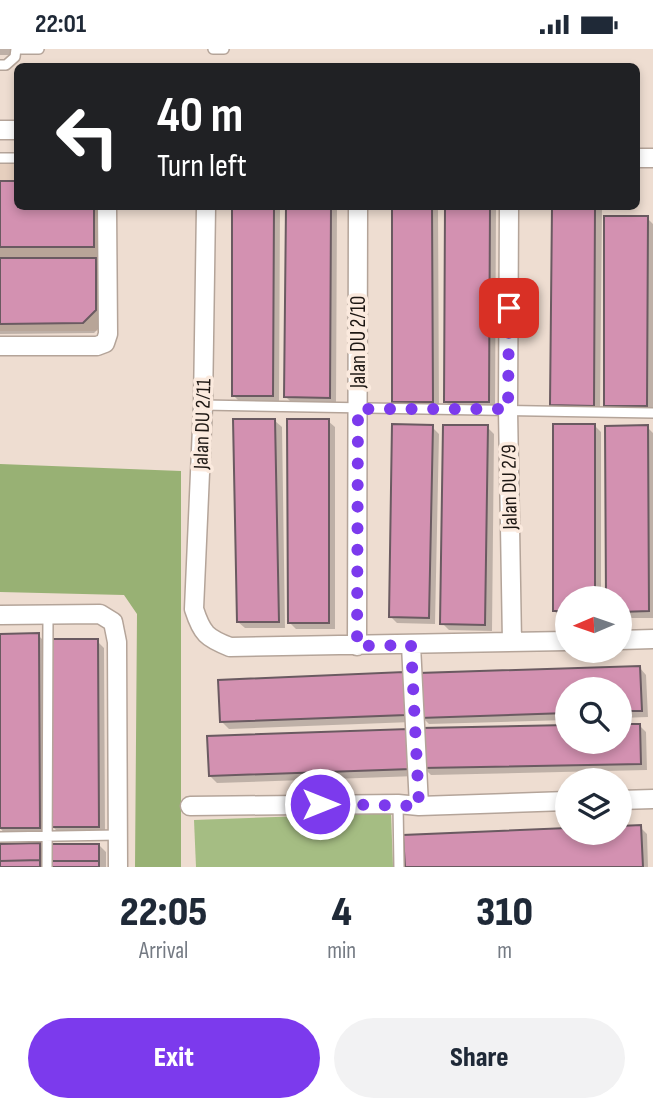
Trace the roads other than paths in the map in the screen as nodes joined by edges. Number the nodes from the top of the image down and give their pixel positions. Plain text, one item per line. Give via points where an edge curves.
1 (16, 49) edge
2 (38, 49) edge
3 (214, 49) edge
4 (224, 49) edge
5 (0, 65) edge
6 (107, 210) edge
7 (206, 210) edge
8 (358, 210) edge
9 (509, 210) edge
10 (0, 346) edge
11 (203, 405) junction
12 (358, 409) junction
13 (508, 409) junction
14 (653, 413) edge
15 (48, 614) junction
16 (0, 615) edge
17 (653, 639) edge
18 (632, 640) edge
19 (555, 641) edge
20 (512, 642) junction
21 (411, 645) junction
22 (357, 646) junction
23 (653, 799) edge
24 (632, 800) edge
25 (555, 801) edge
26 (398, 804) junction
27 (190, 806) dead end
28 (419, 806) junction
29 (118, 835) junction
30 (47, 836) junction
31 (0, 837) edge
32 (47, 867) edge
33 (118, 867) edge
34 (399, 867) edge

1 - 2 lane
1 - 5 lane via 15,57
3 - 4 lane
6 - 10 street via 108,334 104,343
7 - 11 street, Jalan DU 2/11
8 - 12 street, Jalan DU 2/10
9 - 13 street, Jalan DU 2/9
11 - 12 lane
11 - 22 street, Jalan DU 2/11 via 194,609 208,639 230,647
12 - 13 lane
12 - 22 street, Jalan DU 2/10
13 - 14 lane
13 - 20 street, Jalan DU 2/9
15 - 16 street
15 - 29 street via 100,614 113,622 117,642
15 - 30 lane
17 - 18 street
19 - 20 street
20 - 21 street
21 - 22 street
21 - 28 street
23 - 24 street
25 - 28 street
26 - 27 street
26 - 28 street
26 - 34 lane
29 - 30 lane
29 - 33 street
30 - 31 lane
30 - 32 lane

